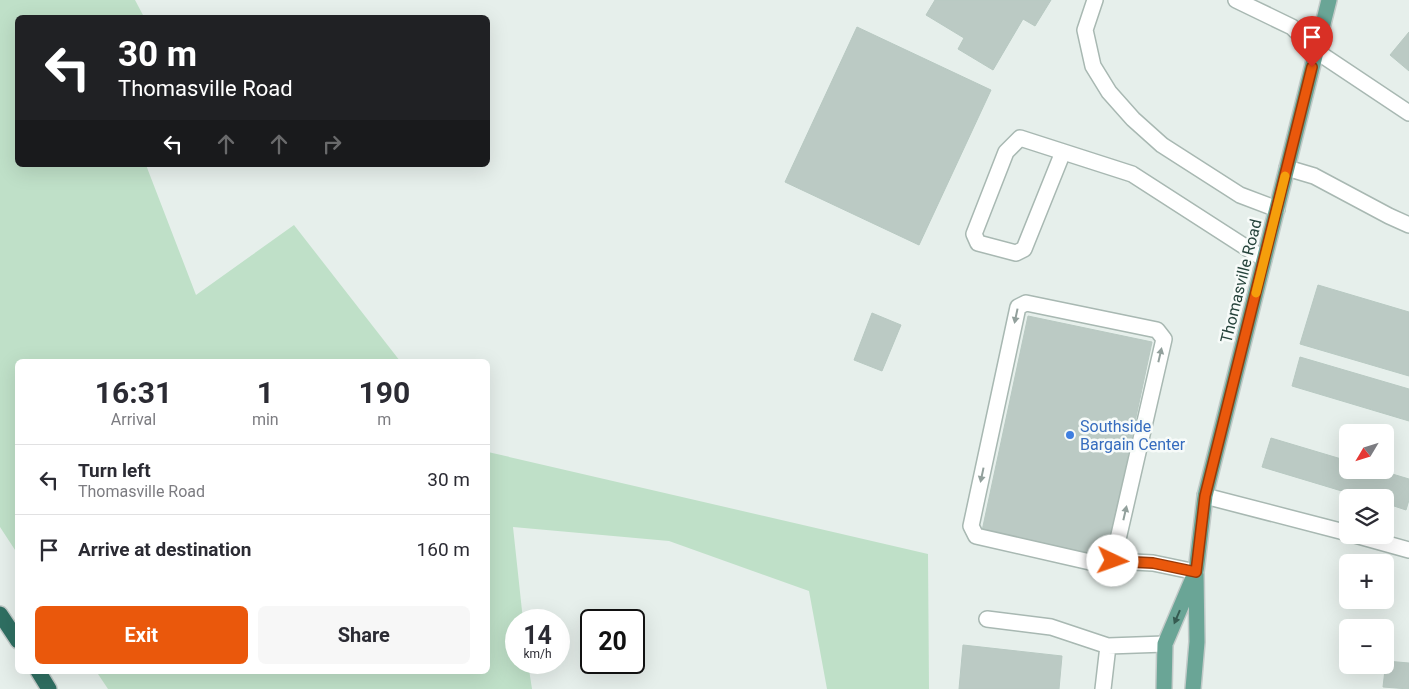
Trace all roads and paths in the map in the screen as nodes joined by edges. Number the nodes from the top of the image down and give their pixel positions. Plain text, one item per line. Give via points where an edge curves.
1 (1095, 0) edge
2 (1236, 0) edge
3 (1329, 0) edge
4 (1316, 51) junction
5 (1409, 113) edge
6 (1063, 152) junction
7 (1287, 168) junction
8 (1277, 209) junction
9 (1409, 225) edge
10 (1264, 259) junction
11 (1205, 496) junction
12 (1339, 531) edge
13 (1387, 544) edge
14 (1409, 550) edge
15 (1113, 561) junction
16 (1196, 572) junction
17 (0, 614) edge
18 (987, 619) dead end
19 (15, 636) edge
20 (1165, 644) junction
21 (1108, 646) junction
22 (40, 674) edge
23 (49, 689) edge
24 (1103, 689) edge
25 (1164, 689) edge
26 (1193, 689) edge

1 - 8 lane via 1085,30 1093,66 1109,92 1162,144 1240,195
2 - 4 lane via 1292,27
3 - 4 main road, Thomasville Road
4 - 5 lane
4 - 7 main road, Thomasville Road
6 - 6 lane via 1020,138 1006,152 974,234 978,243 1016,253 1024,249
6 - 10 lane via 1132,174
7 - 8 main road, Thomasville Road
7 - 9 lane via 1314,176
8 - 10 main road, Thomasville Road
10 - 11 main road, Thomasville Road
11 - 12 lane
11 - 16 main road, Thomasville Road
13 - 14 lane
15 -> 15 lane via 1164,339 1157,330 1026,302 1018,307 971,526 976,536 1090,562
15 - 16 lane via 1153,563
16 -> 20 main road, Thomasville Road
16 - 26 main road, Thomasville Road via 1197,642
17 - 19 highway
18 - 21 lane via 1051,627
20 - 21 lane
20 - 25 main road, Thomasville Road
21 - 24 lane
22 - 23 highway

